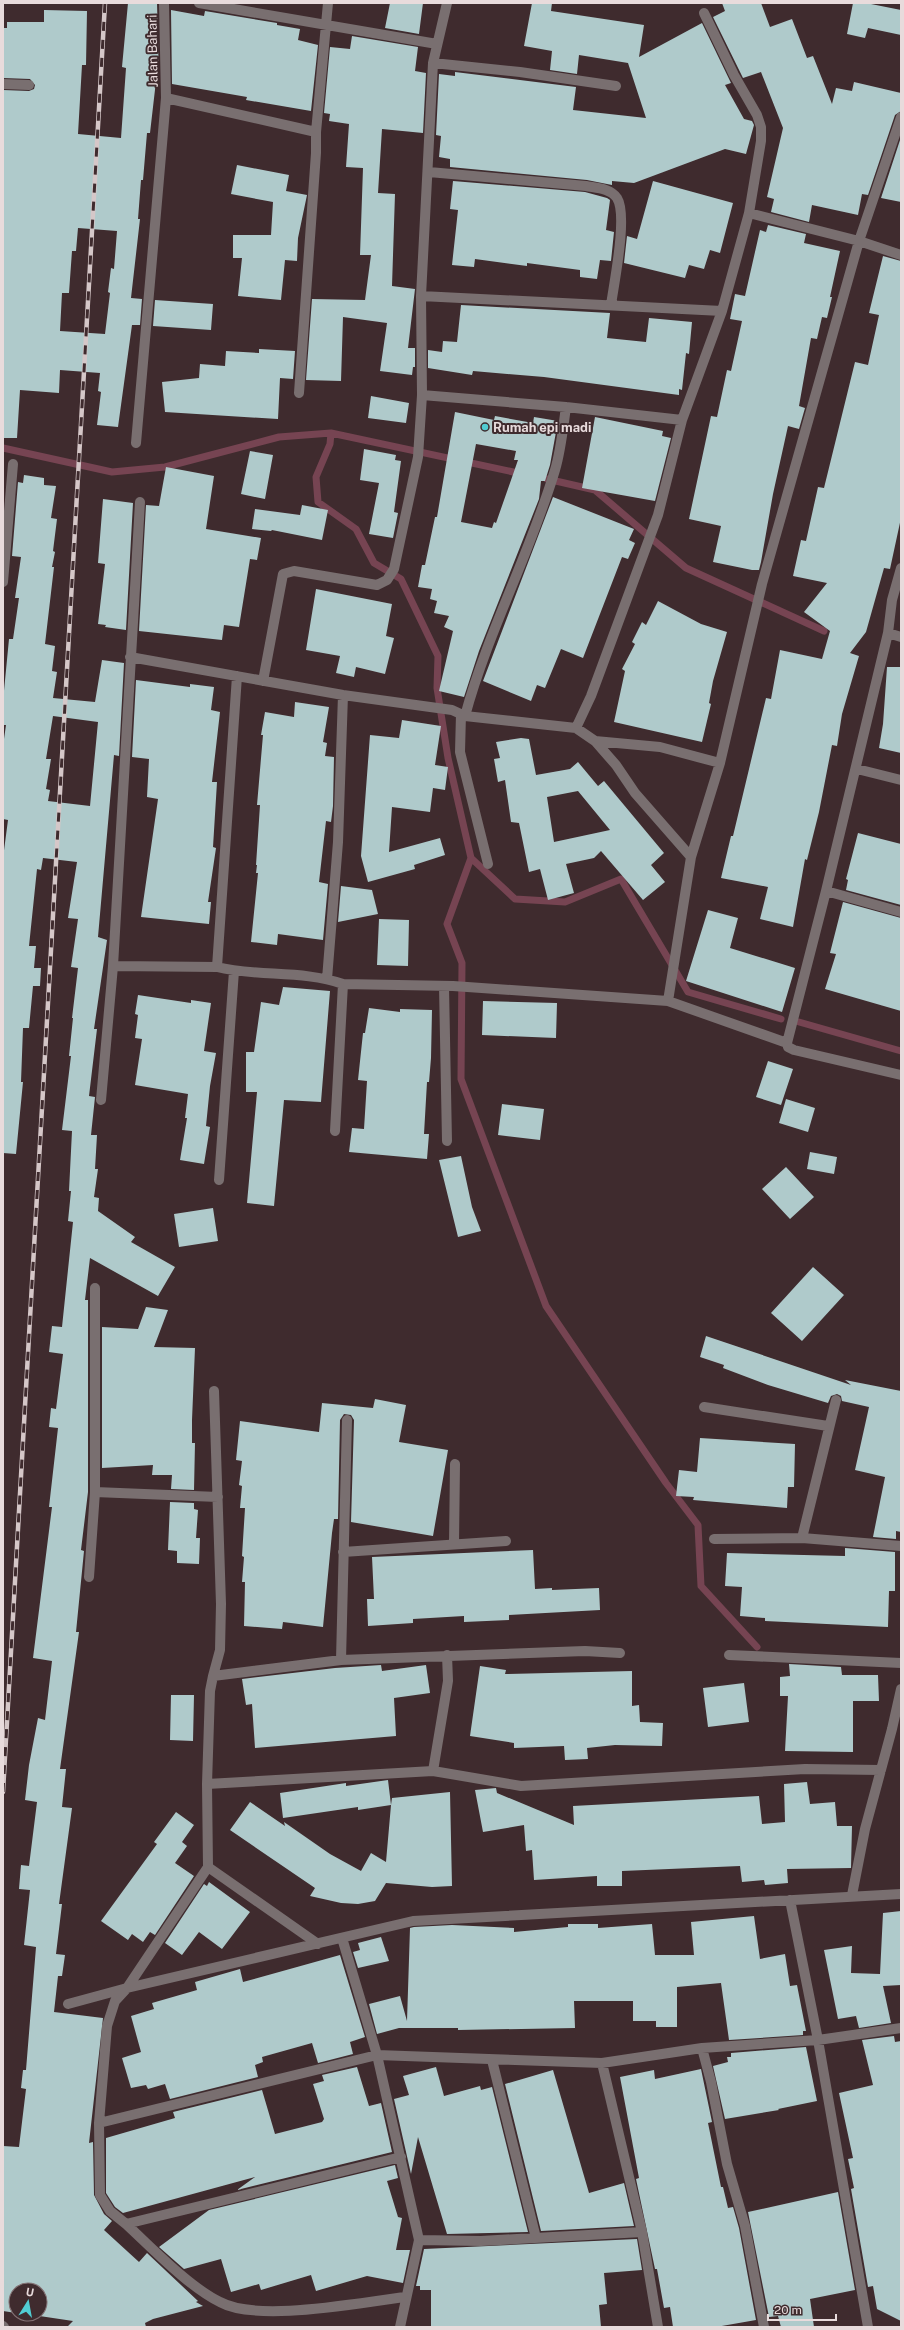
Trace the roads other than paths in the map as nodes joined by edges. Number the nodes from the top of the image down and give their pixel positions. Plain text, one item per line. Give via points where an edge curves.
1 (164, 3) edge
2 (199, 3) edge
3 (328, 3) edge
4 (447, 3) edge
5 (704, 13) dead end
6 (327, 23) junction
7 (437, 44) junction
8 (433, 63) junction
9 (3, 84) edge
10 (29, 85) dead end
11 (616, 86) dead end
12 (166, 98) junction
13 (901, 117) edge
14 (316, 132) junction
15 (429, 172) junction
16 (749, 213) junction
17 (859, 241) junction
18 (901, 255) edge
19 (421, 296) junction
20 (610, 306) junction
21 (722, 311) junction
22 (299, 393) dead end
23 (422, 395) junction
24 (566, 407) junction
25 (682, 420) junction
26 (136, 443) dead end
27 (13, 464) dead end
28 (140, 502) dead end
29 (901, 568) edge
30 (3, 582) edge
31 (888, 633) junction
32 (901, 636) edge
33 (130, 657) junction
34 (237, 676) junction
35 (263, 680) junction
36 (343, 695) junction
37 (459, 713) junction
38 (576, 728) junction
39 (595, 741) junction
40 (720, 763) junction
41 (857, 768) junction
42 (901, 780) edge
43 (691, 857) junction
44 (488, 864) dead end
45 (826, 891) junction
46 (901, 912) edge
47 (113, 966) junction
48 (217, 967) junction
49 (234, 971) junction
50 (327, 979) junction
51 (343, 984) junction
52 (448, 986) junction
53 (668, 1001) junction
54 (787, 1043) junction
55 (901, 1075) edge
56 (101, 1100) dead end
57 (335, 1131) dead end
58 (447, 1141) dead end
59 (219, 1180) dead end
60 (95, 1288) dead end
61 (214, 1391) dead end
62 (836, 1400) dead end
63 (704, 1407) dead end
64 (347, 1420) dead end
65 (828, 1426) junction
66 (455, 1464) dead end
67 (95, 1492) junction
68 (218, 1497) junction
69 (802, 1538) junction
70 (714, 1539) dead end
71 (506, 1541) dead end
72 (454, 1544) junction
73 (901, 1546) edge
74 (342, 1552) junction
75 (89, 1577) dead end
76 (620, 1653) dead end
77 (447, 1655) junction
78 (729, 1655) dead end
79 (341, 1660) junction
80 (901, 1663) edge
81 (213, 1676) junction
82 (901, 1689) edge
83 (897, 1729) edge
84 (881, 1770) junction
85 (433, 1771) junction
86 (207, 1784) junction
87 (208, 1867) junction
88 (901, 1894) edge
89 (852, 1896) junction
90 (790, 1900) junction
91 (342, 1938) junction
92 (318, 1944) junction
93 (127, 1988) junction
94 (68, 2004) dead end
95 (901, 2028) edge
96 (818, 2040) junction
97 (702, 2048) junction
98 (377, 2055) junction
99 (492, 2060) junction
100 (602, 2063) junction
101 (99, 2123) junction
102 (401, 2156) junction
103 (126, 2224) junction
104 (642, 2232) junction
105 (536, 2238) junction
106 (419, 2240) junction
107 (406, 2297) junction
108 (400, 2327) edge
109 (658, 2327) edge
110 (764, 2327) edge
111 (868, 2327) edge

1 - 12 street, Jalan Bahari
2 - 6 street
3 - 6 street
4 - 7 street
5 - 16 street via 761,127
6 - 7 street
6 - 14 street
7 - 8 street
8 - 11 street
8 - 15 street
9 - 10 street
12 - 14 street
12 - 26 street, Jalan Bahari
13 - 17 street
14 - 22 street
15 - 19 street
15 - 20 street via 586,186 607,190 617,197 622,225
16 - 17 street
16 - 21 street
17 - 18 street
17 - 40 street via 762,584
19 - 20 street
19 - 23 street
20 - 21 street
21 - 25 street
23 - 24 street
23 - 35 street via 418,457 394,569 387,580 377,585 294,571 283,574
24 - 25 street
24 - 37 street via 556,468 546,497
25 - 38 street via 658,515 591,696
27 - 30 street
28 - 33 street
29 - 31 street via 892,600
31 - 32 street
31 - 41 street
33 - 34 street
33 - 47 street
34 - 35 street
34 - 48 street
35 - 36 street
36 - 37 street
36 - 50 street via 338,842
37 - 38 street
37 - 44 street via 460,752
38 - 39 street
39 - 40 street via 660,747
39 - 43 street via 616,765 635,793
40 - 43 street
41 - 42 street
41 - 45 street
43 - 53 street
45 - 46 street
45 - 54 street
47 - 48 street
47 - 56 street
48 - 49 street
49 - 50 street
49 - 59 street
50 - 51 street
51 - 52 street
51 - 57 street
52 - 53 street
52 - 58 street
53 - 54 street
54 - 55 street via 788,1047 794,1050
60 - 67 street
61 - 68 street
62 - 65 street
63 - 65 street
64 - 74 street
65 - 69 street
66 - 72 street
67 - 68 street
67 - 75 street
68 - 81 street via 220,1650
69 - 70 street
69 - 73 street
71 - 72 street
72 - 74 street
74 - 79 street
76 - 77 street via 585,1651
77 - 79 street
77 - 85 street via 448,1681
78 - 80 street
79 - 81 street
81 - 86 street via 210,1691
82 - 83 street
83 - 84 street
84 - 85 street via 804,1769 521,1786
84 - 89 street via 865,1829
85 - 86 street
86 - 87 street
87 - 92 street
87 - 93 street
88 - 89 street
89 - 90 street
90 - 91 street via 414,1921
90 - 96 street
91 - 92 street
91 - 98 street
92 - 93 street
93 - 94 street
93 - 101 street via 115,2001 107,2026
95 - 96 street
96 - 97 street
96 - 111 street
97 - 100 street
97 - 110 street via 727,2164 745,2226
98 - 99 street
98 - 101 street
98 - 102 street
99 - 100 street
99 - 105 street
100 - 104 street
101 - 103 street via 100,2195 110,2211
102 - 103 street
102 - 106 street
103 - 107 street via 201,2290 232,2308 245,2311 277,2311
104 - 105 street
104 - 109 street
105 - 106 street via 481,2241
106 - 107 street
107 - 108 street

